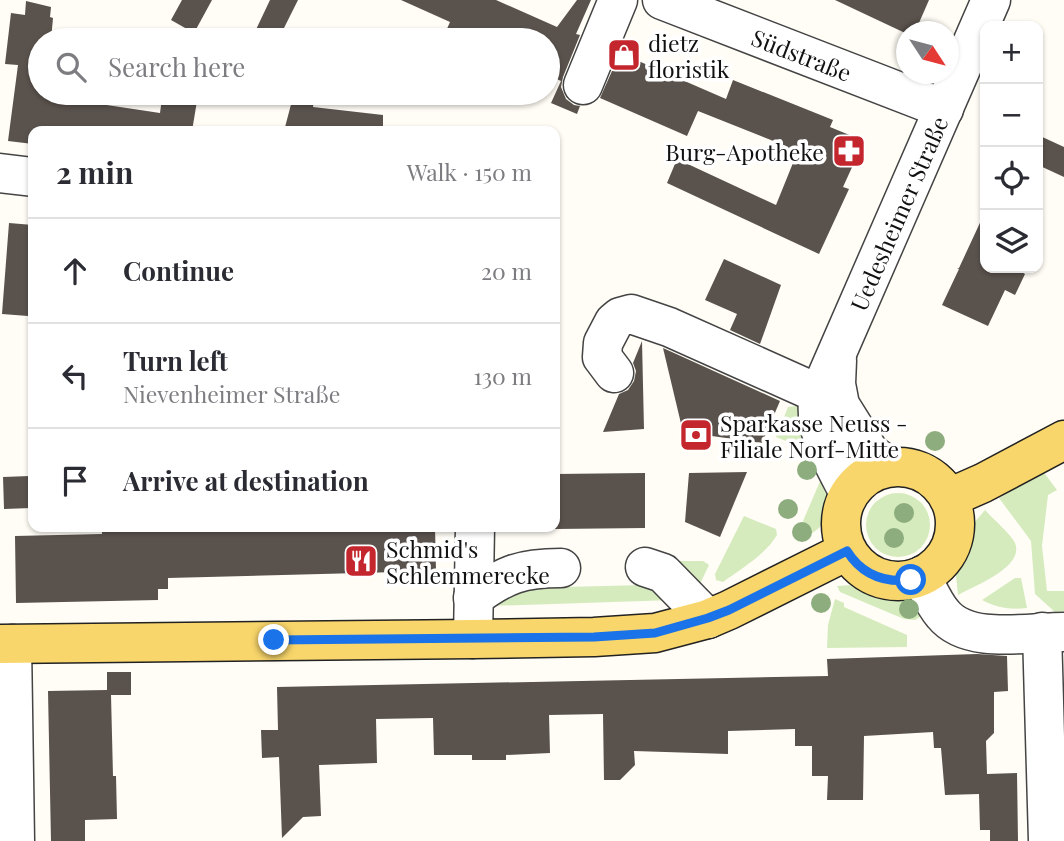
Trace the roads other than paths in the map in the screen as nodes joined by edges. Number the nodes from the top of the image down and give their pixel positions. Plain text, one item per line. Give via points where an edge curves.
1 (618, 0) edge
2 (662, 0) edge
3 (991, 0) edge
4 (583, 85) dead end
5 (944, 109) junction
6 (0, 173) edge
7 (28, 176) edge
8 (602, 300) dead end
9 (660, 324) junction
10 (837, 348) junction
11 (614, 373) dead end
12 (819, 394) junction
13 (1063, 444) edge
14 (889, 467) junction
15 (849, 494) junction
16 (949, 498) junction
17 (475, 532) edge
18 (847, 551) junction
19 (561, 568) dead end
20 (645, 568) dead end
21 (922, 576) junction
22 (473, 598) junction
23 (708, 618) junction
24 (1053, 632) edge
25 (473, 639) junction
26 (6, 644) edge
27 (15, 841) edge
28 (1048, 841) edge

1 - 4 street
2 - 5 street, Südstraße
3 - 5 street, Uedesheimer Straße
5 - 10 street, Uedesheimer Straße
6 - 7 street
8 - 9 street via 614,292 634,296 649,307
9 - 11 street via 631,314 614,322 602,351
9 - 12 street
10 - 12 street, Uedesheimer Straße
10 - 14 street, Uedesheimer Straße via 840,405 870,453
12 - 15 street, Uedesheimer Straße via 820,430
13 - 16 main road
14 - 15 main road via 866,475
14 - 16 main road via 924,472
15 - 18 main road via 840,522
16 - 21 main road via 955,520 952,542 940,563
17 - 22 street
18 - 21 main road via 860,568 880,578 901,581
18 - 23 main road
19 - 22 street via 513,573
20 - 23 street via 663,573
21 - 24 street via 940,611 961,629 982,634
22 - 25 street
23 - 25 main road via 655,633
24 - 28 street
25 - 26 main road
26 - 27 street

